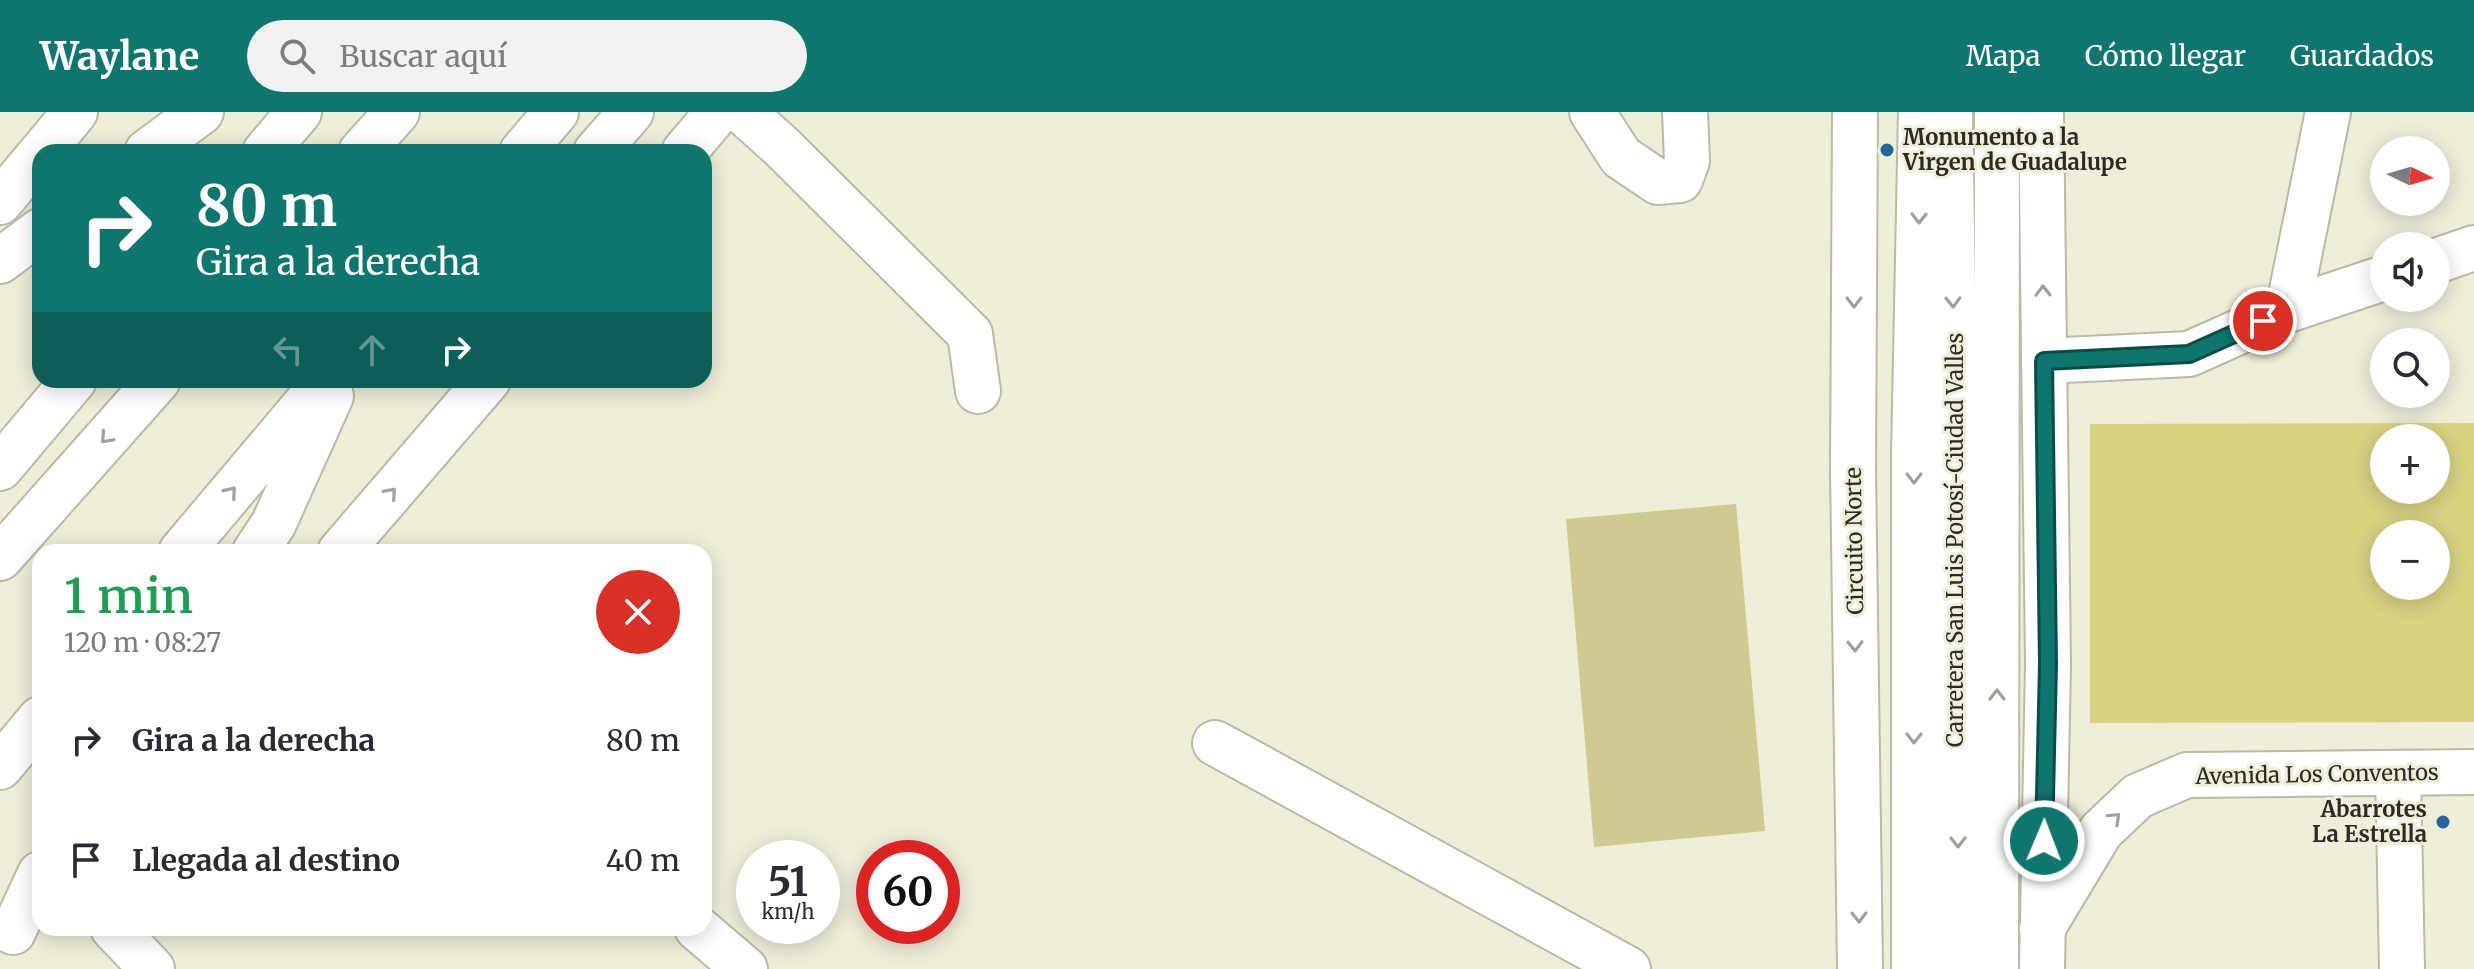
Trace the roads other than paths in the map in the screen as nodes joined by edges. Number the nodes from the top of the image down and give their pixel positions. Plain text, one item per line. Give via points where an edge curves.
1 (75, 112) edge
2 (201, 112) edge
3 (299, 112) edge
4 (397, 112) edge
5 (556, 112) edge
6 (631, 112) edge
7 (718, 112) edge
8 (743, 112) edge
9 (1592, 112) edge
10 (1685, 112) edge
11 (1855, 112) edge
12 (1921, 112) edge
13 (1950, 112) edge
14 (1997, 112) edge
15 (2041, 112) edge
16 (2328, 112) edge
17 (46, 144) edge
18 (158, 144) edge
19 (272, 144) edge
20 (368, 144) edge
21 (529, 144) edge
22 (603, 144) edge
23 (691, 144) edge
24 (32, 237) edge
25 (2474, 248) edge
26 (2450, 256) edge
27 (0, 261) edge
28 (2370, 283) edge
29 (2288, 310) junction
30 (2044, 361) junction
31 (67, 388) edge
32 (151, 388) edge
33 (319, 388) edge
34 (334, 388) edge
35 (481, 388) edge
36 (978, 391) dead end
37 (0, 468) edge
38 (188, 544) edge
39 (260, 544) edge
40 (347, 544) edge
41 (0, 558) edge
42 (32, 729) edge
43 (1215, 743) dead end
44 (0, 767) edge
45 (2474, 772) edge
46 (2398, 773) junction
47 (32, 893) edge
48 (18, 926) edge
49 (121, 936) edge
50 (706, 936) edge
51 (2042, 949) edge
52 (152, 969) edge
53 (745, 969) edge
54 (1628, 969) edge
55 (1860, 969) edge
56 (1914, 969) edge
57 (1958, 969) edge
58 (1996, 969) edge
59 (2402, 969) edge

1 - 17 main road
2 - 18 main road
3 - 19 main road
4 - 20 main road
5 - 21 main road
6 - 22 main road
7 - 23 main road
8 - 36 main road via 970,334
9 - 10 main road via 1621,157 1658,182 1680,180 1687,161
11 -> 55 main road, Circuito Norte via 1853,469
12 -> 56 main road via 1914,454
13 -> 57 main road, Carretera San Luis Potosí-Ciudad Valles
58 -> 14 main road
30 -> 15 main road
16 - 29 main road
24 - 27 main road
25 - 26 main road
28 - 29 main road
29 - 30 main road via 2189,354
30 - 51 main road via 2048,664
31 - 37 main road
32 -> 41 main road
38 -> 33 main road
34 - 39 main road
40 -> 35 main road
42 - 44 main road
43 - 54 main road
45 - 46 main road, Avenida Los Conventos
51 -> 46 main road, Avenida Los Conventos via 2101,831 2138,796 2187,775
46 - 59 main road
47 - 48 main road
49 - 52 main road
50 - 53 main road

